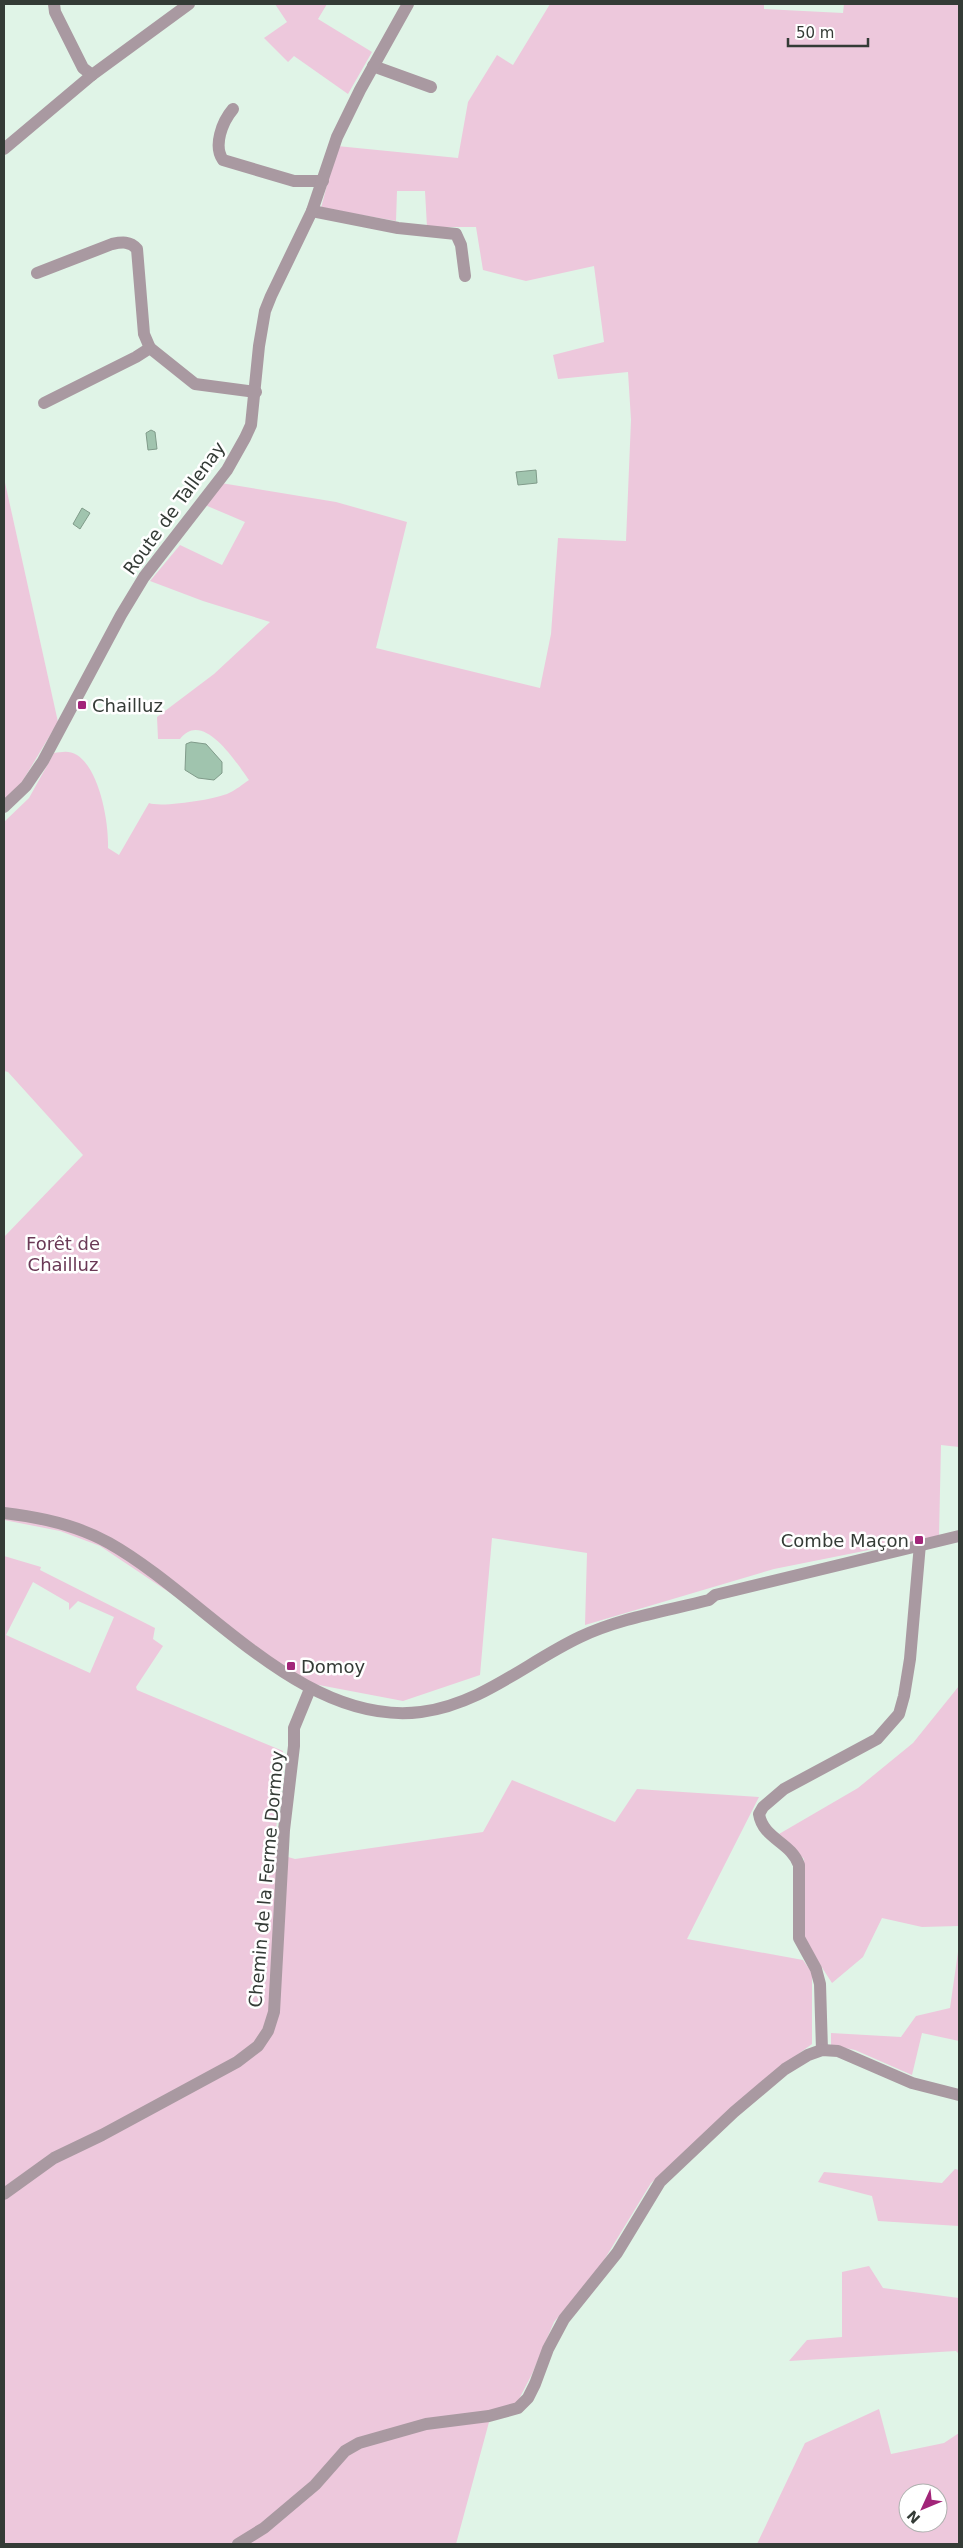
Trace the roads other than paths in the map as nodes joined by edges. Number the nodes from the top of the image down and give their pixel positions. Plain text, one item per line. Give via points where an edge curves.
1 (54, 4) edge
2 (189, 4) edge
3 (408, 4) edge
4 (373, 66) junction
5 (92, 74) junction
6 (431, 88) dead end
7 (233, 109) dead end
8 (4, 149) edge
9 (323, 181) junction
10 (312, 211) junction
11 (37, 273) dead end
12 (465, 276) dead end
13 (150, 348) junction
14 (256, 392) junction
15 (44, 403) dead end
16 (4, 806) edge
17 (4, 1513) edge
18 (959, 1536) edge
19 (920, 1544) junction
20 (310, 1689) junction
21 (822, 2050) junction
22 (959, 2095) edge
23 (4, 2194) edge
24 (238, 2544) edge

1 - 5 street via 83,68
2 - 5 street
3 - 4 street, Route de Tallenay
4 - 6 street
4 - 9 street, Route de Tallenay via 337,137
5 - 8 street
7 - 9 street via 224,124 218,148 223,160 294,181
9 - 10 street, Route de Tallenay
10 - 12 street via 398,228 456,234 461,245
10 - 14 street, Route de Tallenay via 265,311
11 - 13 street via 112,244 134,245 137,248 144,334
13 - 14 street via 195,384
13 - 15 street
14 - 16 street, Route de Tallenay via 251,424 227,470 144,577 120,615 56,737 26,786
17 - 20 street via 50,1520 108,1542
18 - 19 street
19 - 20 street via 615,1624 581,1637 481,1694 429,1711 364,1708
19 - 21 street via 910,1659 899,1714 877,1739 784,1789 759,1814 765,1830 795,1854 799,1865 799,1938 816,1969 820,1984
20 - 23 street, Chemin de la Ferme Dormoy via 294,1728 284,1830 274,2012 268,2031 258,2046 237,2062 102,2136 54,2158
21 - 22 street via 838,2051 912,2083
21 - 24 street via 785,2069 660,2182 616,2253 564,2319 548,2348 528,2398 518,2408 489,2416 426,2424 359,2443 345,2451 315,2485 264,2528

